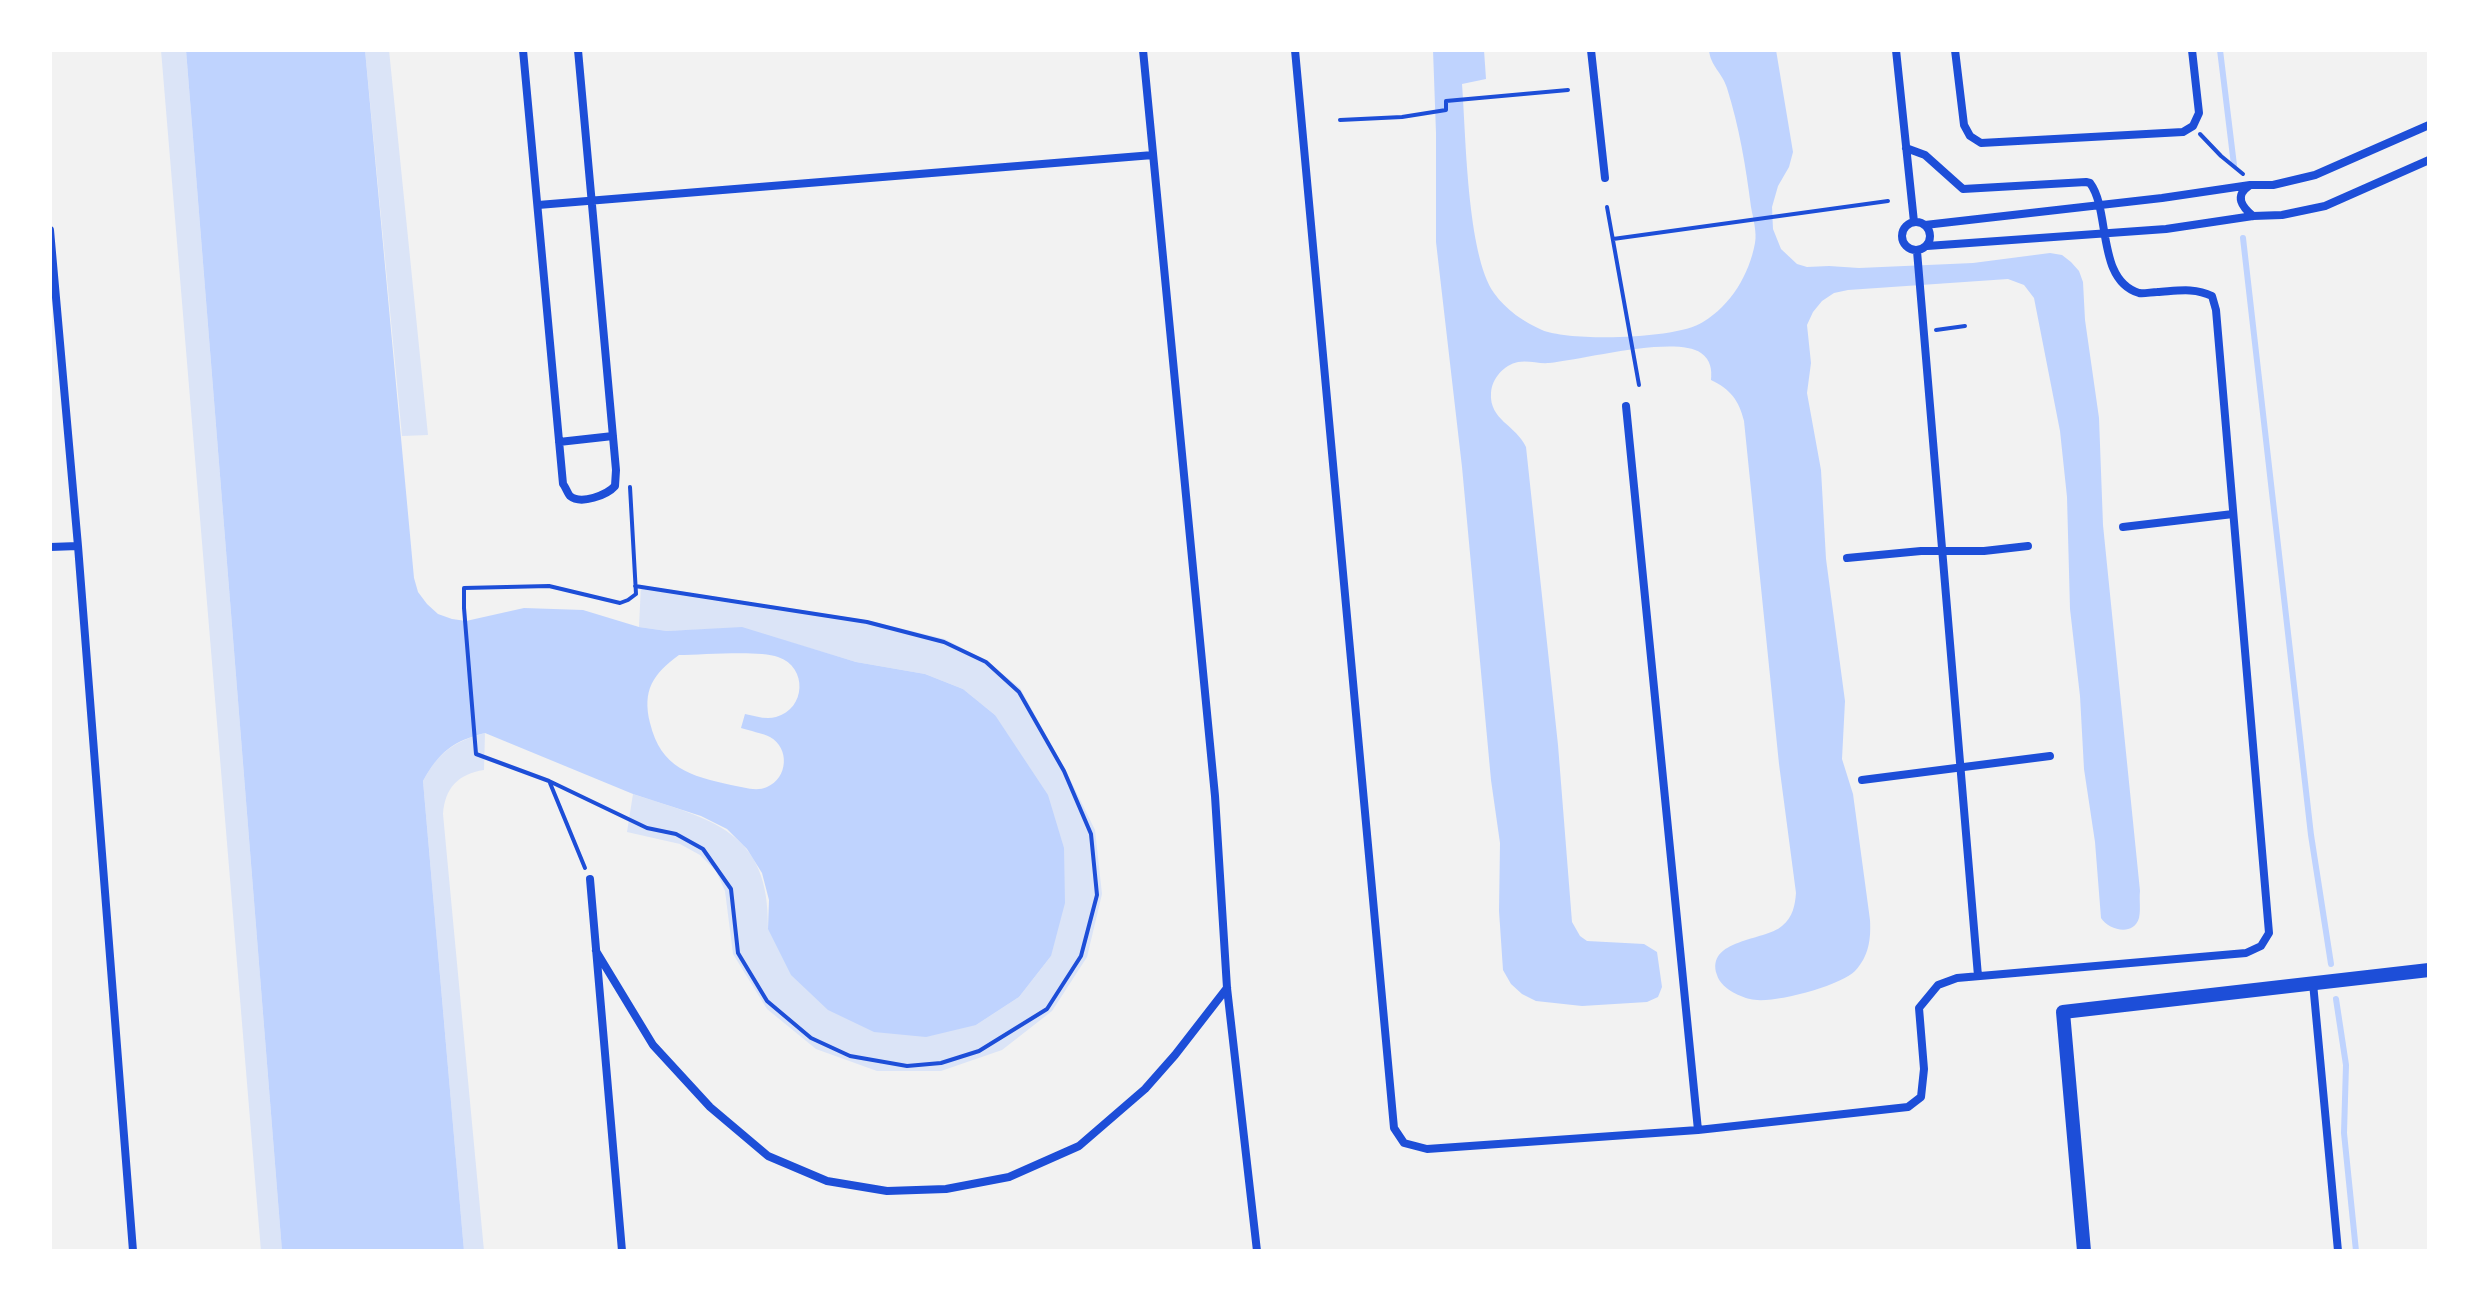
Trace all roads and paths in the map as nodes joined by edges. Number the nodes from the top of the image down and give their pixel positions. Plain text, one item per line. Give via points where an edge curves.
1 (523, 50) edge
2 (578, 50) edge
3 (1143, 50) edge
4 (1295, 50) edge
5 (1591, 50) edge
6 (1896, 50) edge
7 (1955, 50) edge
8 (2192, 50) edge
9 (1568, 90) dead end
10 (1340, 120) dead end
11 (2429, 125) edge
12 (2193, 126) junction
13 (1906, 148) junction
14 (1153, 155) junction
15 (2429, 160) edge
16 (1605, 178) dead end
17 (2250, 185) junction
18 (1888, 201) dead end
19 (592, 202) junction
20 (538, 205) junction
21 (2100, 205) junction
22 (1607, 207) dead end
23 (2253, 216) junction
24 (1914, 222) junction
25 (1925, 225) junction
26 (50, 230) edge
27 (2103, 231) junction
28 (1613, 239) junction
29 (1927, 246) junction
30 (1917, 254) junction
31 (54, 317) edge
32 (1639, 385) dead end
33 (1626, 406) dead end
34 (613, 436) junction
35 (559, 442) junction
36 (615, 479) junction
37 (2233, 514) junction
38 (2123, 527) dead end
39 (78, 546) junction
40 (2028, 546) dead end
41 (50, 547) edge
42 (1942, 551) junction
43 (1847, 558) dead end
44 (635, 586) junction
45 (2050, 756) dead end
46 (1960, 766) junction
47 (1862, 780) dead end
48 (549, 781) junction
49 (590, 879) joint
50 (596, 951) junction
51 (2429, 970) edge
52 (1978, 976) junction
53 (2313, 983) junction
54 (1227, 988) junction
55 (1698, 1130) junction
56 (133, 1251) edge
57 (622, 1251) edge
58 (1257, 1251) edge
59 (2084, 1251) edge
60 (2338, 1251) edge

1 - 20 street
2 - 19 street
3 - 14 street
4 - 55 street via 1394,1128 1404,1143 1427,1149
5 - 16 street
6 - 13 street
7 - 12 street via 1964,125 1981,143 2183,132
8 - 12 street via 2199,113
9 - 10 path via 1446,101 1446,110 1402,117
11 - 17 street via 2315,175
12 - 17 path
13 - 21 street via 1925,155 1963,189 2086,182
13 - 24 street
14 - 19 street
14 - 54 street via 1215,796
15 - 23 street via 2325,206
17 - 21 street
17 - 23 street via 2240,200
18 - 28 path
19 - 20 street
19 - 34 street
20 - 35 street
21 - 25 street
21 - 27 street
22 - 28 path
23 - 27 street via 2166,229
24 - 25 street
24 - 30 street via 1901,235
25 - 29 street
26 - 31 street
27 - 29 street
27 - 37 street via 2120,281 2139,293 2200,290 2212,296
28 - 32 path
29 - 30 street
30 - 42 street
31 - 39 street
33 - 55 street
34 - 35 street
34 - 36 street
35 - 36 street via 569,495 578,499 608,494
36 - 44 path via 630,484
37 - 38 street
37 - 52 street via 2269,933 2261,946 2246,953
39 - 41 street
39 - 56 street
40 - 42 street
42 - 43 street
42 - 46 street
44 - 48 path via 636,594 620,603 549,586 464,588 476,754
44 - 48 path via 867,622 944,642 986,662 1019,692 1064,771 1091,834 1097,895 1081,956 1047,1009 979,1051 907,1066 850,1056 811,1038 767,1001 738,953 731,889 703,849
45 - 46 street
46 - 47 street
46 - 52 street
48 - 49 path
49 - 50 street
50 - 54 street via 653,1045 710,1107 768,1156 827,1181 887,1191 946,1189 1009,1177 1079,1146 1145,1089
50 - 57 street
51 - 53 street
52 - 55 street via 1938,985 1919,1008 1921,1097 1908,1107
53 - 59 street via 2063,1012
53 - 60 street
54 - 58 street

